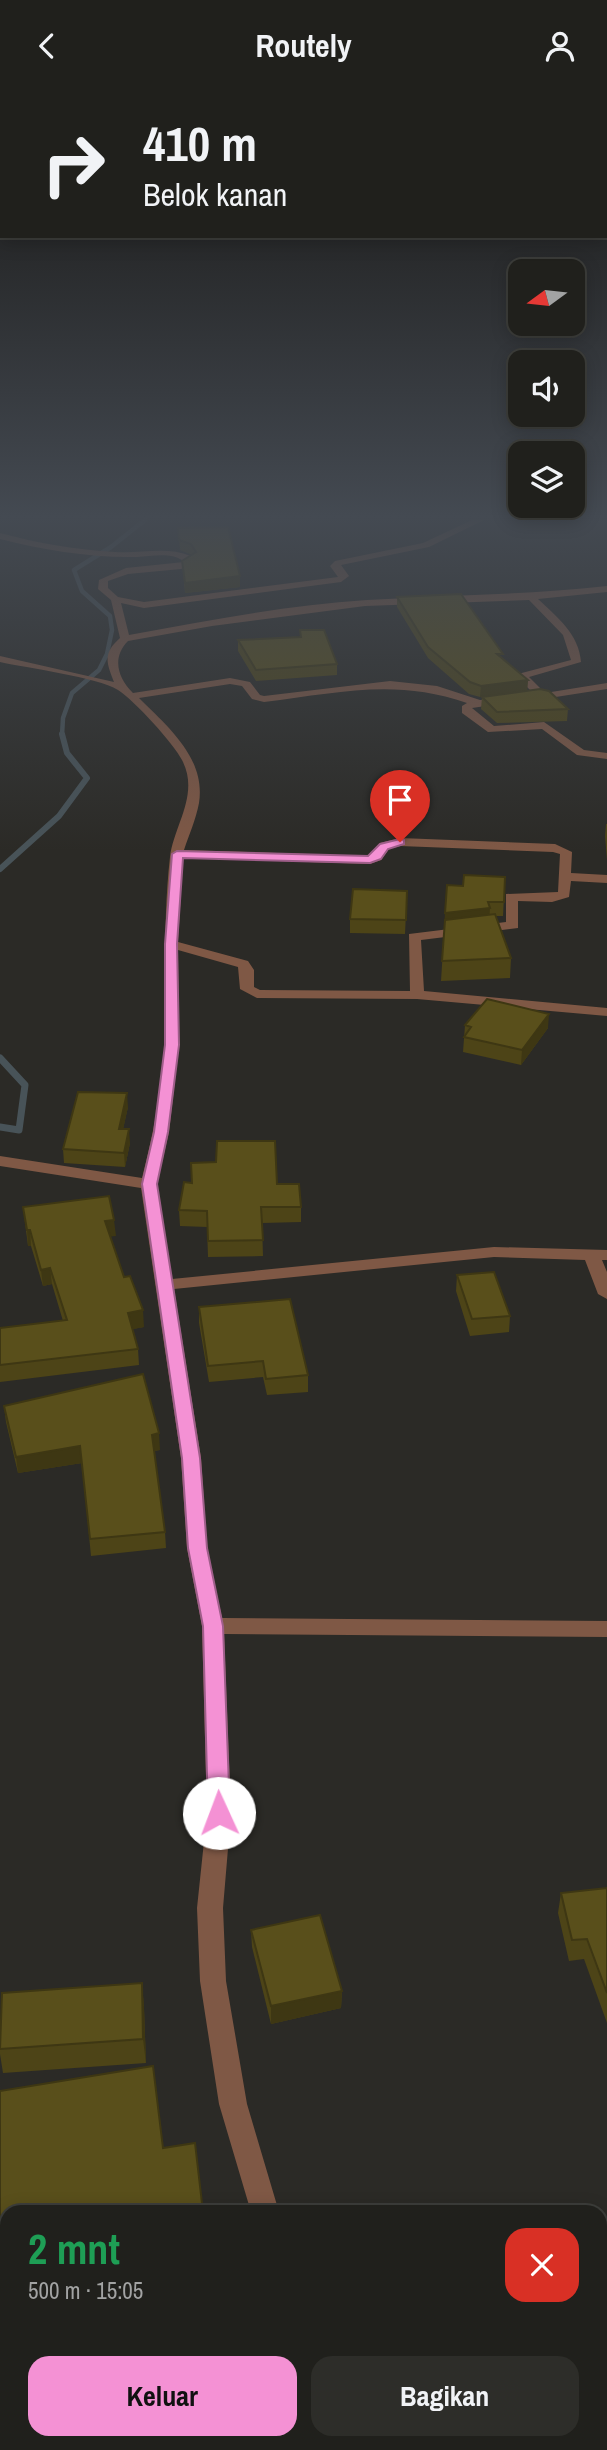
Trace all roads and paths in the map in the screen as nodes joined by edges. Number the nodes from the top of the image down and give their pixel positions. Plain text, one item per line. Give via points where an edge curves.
1 (123, 630) edge
2 (171, 630) edge
3 (563, 630) edge
4 (125, 639) junction
5 (0, 659) edge
6 (607, 686) edge
7 (128, 692) junction
8 (542, 696) junction
9 (479, 703) junction
10 (607, 756) edge
11 (177, 854) junction
12 (564, 877) junction
13 (607, 879) edge
14 (171, 944) junction
15 (417, 995) junction
16 (607, 1012) edge
17 (0, 1161) edge
18 (149, 1184) junction
19 (599, 1254) edge
20 (165, 1285) junction
21 (607, 1294) edge
22 (213, 1626) junction
23 (607, 1629) edge
24 (263, 2205) edge

1 - 4 street
2 - 4 street
3 - 8 street via 577,650 576,662 521,678
4 - 7 street via 113,650 111,661
5 - 7 street via 100,680
6 - 8 street
7 - 9 street via 230,681 246,684 256,697 264,699 390,684 437,689
7 - 11 street via 187,758 194,775 193,803
8 - 9 street
9 - 10 street via 467,706 466,711 492,730 544,725 581,753
11 - 12 street via 365,860 377,857 384,846 400,842 555,848 566,852
11 - 14 street
12 - 13 street
12 - 15 street via 561,897 511,897 514,922 509,926 414,937
14 - 15 street via 243,964 247,989 257,995
14 - 18 street via 172,1045
15 - 16 street
17 - 18 street
18 - 20 street
19 - 20 street via 494,1252
19 - 21 street
20 - 22 street via 191,1458 197,1548
22 - 23 street
22 - 24 street via 219,1813 210,1908 213,1981 233,2104

